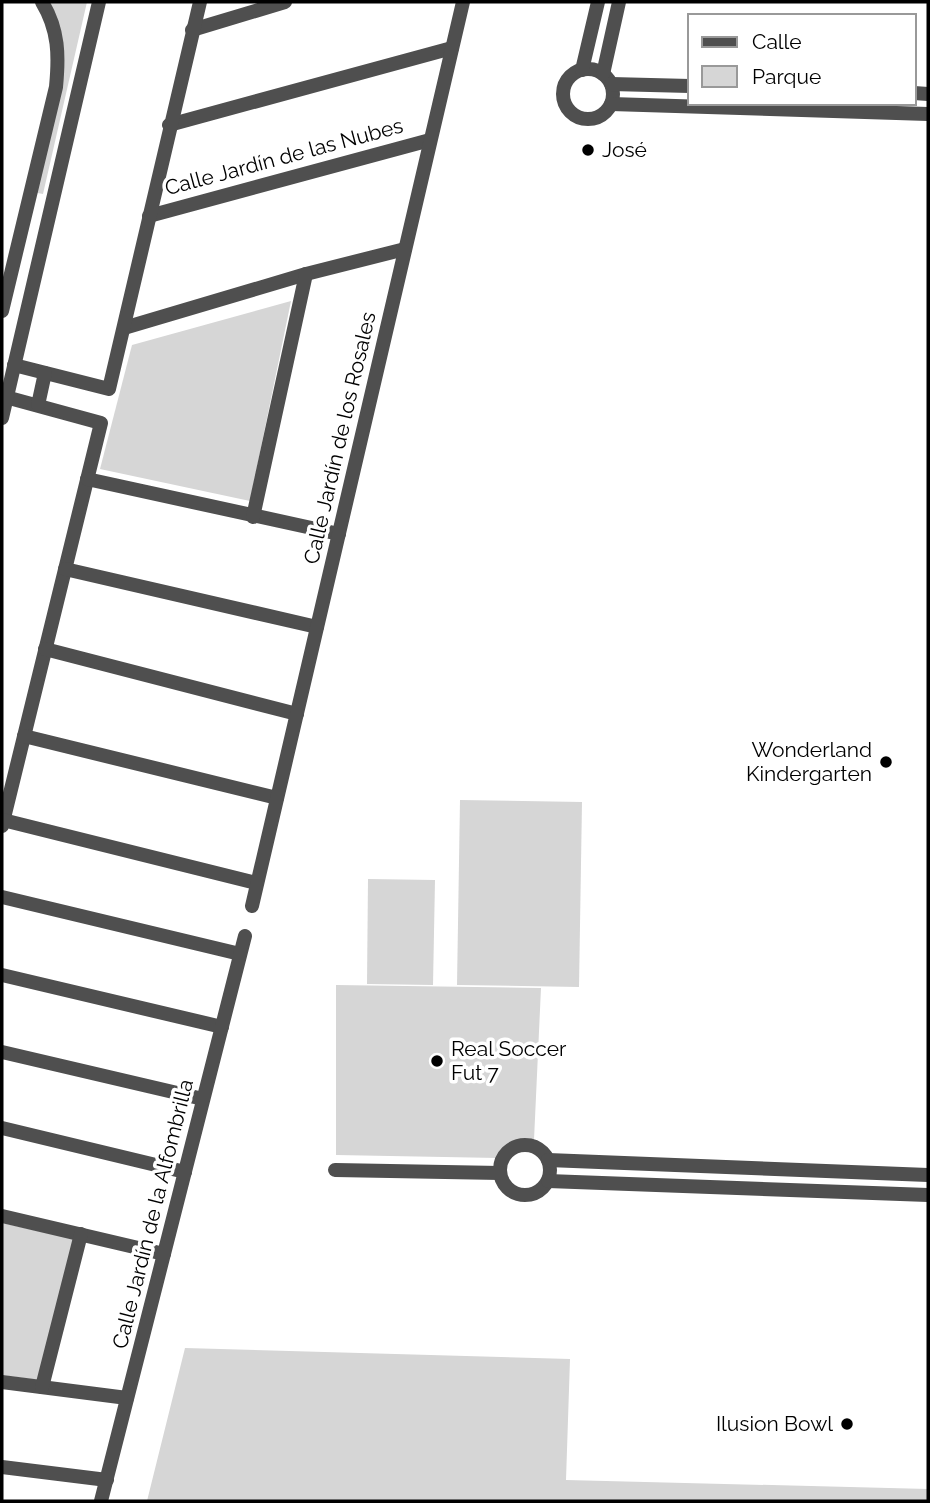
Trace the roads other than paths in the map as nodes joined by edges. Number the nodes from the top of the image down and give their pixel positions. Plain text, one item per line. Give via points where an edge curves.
1 (42, 2) edge
2 (99, 2) edge
3 (200, 2) edge
4 (285, 2) edge
5 (463, 2) edge
6 (598, 2) edge
7 (619, 2) edge
8 (192, 30) junction
9 (452, 48) junction
10 (582, 70) junction
11 (607, 79) junction
12 (688, 86) edge
13 (611, 104) junction
14 (928, 114) edge
15 (169, 125) junction
16 (430, 140) junction
17 (30, 196) junction
18 (52, 203) junction
19 (149, 216) junction
20 (405, 249) junction
21 (306, 274) junction
22 (2, 311) edge
23 (124, 328) junction
24 (15, 365) junction
25 (45, 373) junction
26 (4, 396) edge
27 (38, 405) junction
28 (2, 418) edge
29 (87, 479) junction
30 (253, 517) junction
31 (339, 534) junction
32 (65, 569) junction
33 (317, 627) junction
34 (45, 649) junction
35 (297, 714) junction
36 (24, 736) junction
37 (277, 798) junction
38 (2, 823) edge
39 (256, 883) junction
40 (2, 897) edge
41 (252, 906) dead end
42 (245, 936) dead end
43 (240, 954) junction
44 (2, 975) edge
45 (222, 1027) junction
46 (2, 1052) edge
47 (203, 1099) junction
48 (2, 1128) edge
49 (548, 1160) junction
50 (335, 1170) dead end
51 (185, 1172) junction
52 (500, 1173) junction
53 (928, 1175) edge
54 (548, 1181) junction
55 (928, 1195) edge
56 (2, 1216) edge
57 (81, 1234) junction
58 (164, 1254) junction
59 (2, 1382) edge
60 (42, 1387) junction
61 (127, 1398) junction
62 (2, 1467) edge
63 (107, 1480) junction
64 (101, 1501) edge

1 - 17 street via 54,26 59,52 56,88
2 - 18 street
3 - 8 street
4 - 8 street
5 - 9 street, Calle Jardín de los Rosales
6 - 10 street
7 - 11 street
8 - 15 street
9 - 15 street
9 - 16 street, Calle Jardín de los Rosales
10 - 11 street
10 - 13 street via 565,84 566,106 583,119 605,113
11 - 12 street
11 - 13 street
13 - 14 street
15 - 19 street
16 - 19 street, Calle Jardín de las Nubes
16 - 20 street, Calle Jardín de los Rosales
17 - 18 street
17 - 22 street
18 - 24 street
19 - 23 street
20 - 21 street
20 - 31 street, Calle Jardín de los Rosales
21 - 23 street
21 - 30 street
23 - 25 street via 109,389
24 - 25 street
24 - 26 street
25 - 27 street
26 - 27 street
26 - 28 street
27 - 29 street via 101,423
29 - 30 street
29 - 32 street
30 - 31 street
31 - 33 street, Calle Jardín de los Rosales
32 - 33 street
32 - 34 street
33 - 35 street, Calle Jardín de los Rosales
34 - 35 street
34 - 36 street
35 - 37 street, Calle Jardín de los Rosales
36 - 37 street
36 - 38 street
37 - 39 street, Calle Jardín de los Rosales
38 - 39 street
39 - 41 street
40 - 43 street
42 - 43 street, Calle Jardín de la Alfombrilla
43 - 45 street, Calle Jardín de la Alfombrilla
44 - 45 street
45 - 47 street, Calle Jardín de la Alfombrilla
46 - 47 street
47 - 51 street, Calle Jardín de la Alfombrilla
48 - 51 street
49 - 52 street via 539,1149 518,1146 502,1159
49 - 53 street
49 - 54 street
50 - 52 street
51 - 58 street, Calle Jardín de la Alfombrilla
52 - 54 street via 506,1186 517,1194 532,1194
54 - 55 street
56 - 57 street
57 - 58 street
57 - 60 street
58 - 61 street, Calle Jardín de la Alfombrilla
59 - 60 street
60 - 61 street
61 - 63 street, Calle Jardín de la Alfombrilla
62 - 63 street
63 - 64 street, Calle Jardín de la Alfombrilla

